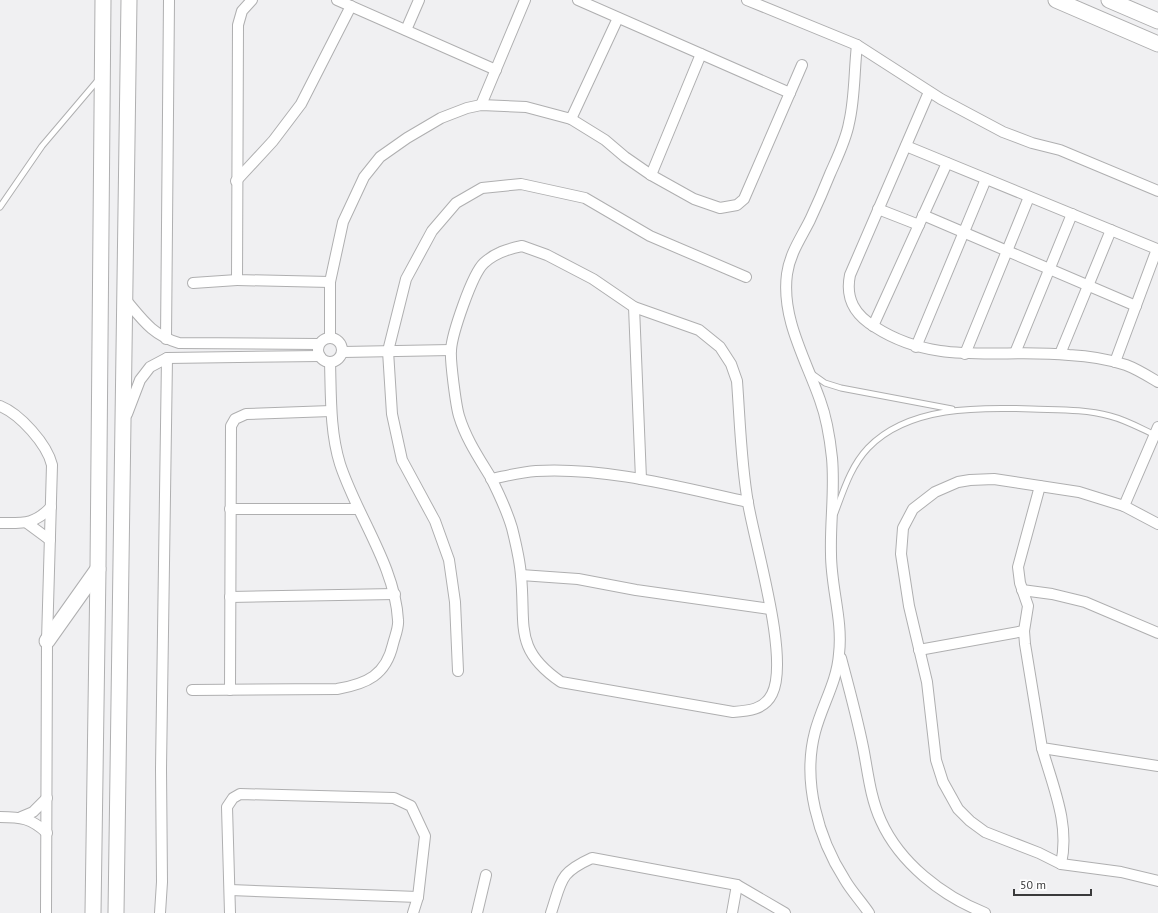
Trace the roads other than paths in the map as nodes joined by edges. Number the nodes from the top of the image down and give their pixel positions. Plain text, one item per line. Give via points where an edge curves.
1 (103, 0) edge
2 (130, 0) edge
3 (170, 0) edge
4 (252, 0) edge
5 (337, 0) edge
6 (419, 0) edge
7 (525, 0) edge
8 (578, 0) edge
9 (747, 0) edge
10 (1056, 0) edge
11 (1082, 0) edge
12 (1110, 0) edge
13 (351, 6) junction
14 (618, 18) junction
15 (1158, 21) edge
16 (406, 30) junction
17 (1158, 33) edge
18 (1158, 44) edge
19 (857, 45) junction
20 (702, 54) junction
21 (802, 65) dead end
22 (496, 70) junction
23 (103, 74) junction
24 (790, 92) junction
25 (929, 92) junction
26 (481, 105) junction
27 (571, 119) junction
28 (906, 146) junction
29 (947, 162) junction
30 (651, 175) junction
31 (986, 179) junction
32 (236, 181) junction
33 (1158, 191) edge
34 (1029, 196) junction
35 (0, 207) edge
36 (878, 208) junction
37 (1072, 214) junction
38 (923, 215) junction
39 (919, 225) junction
40 (1111, 230) junction
41 (964, 232) junction
42 (1007, 251) junction
43 (1050, 269) junction
44 (746, 277) dead end
45 (237, 280) junction
46 (330, 282) junction
47 (193, 283) dead end
48 (1088, 285) junction
49 (125, 299) junction
50 (1136, 306) junction
51 (634, 307) junction
52 (873, 326) junction
53 (330, 337) junction
54 (166, 339) junction
55 (319, 344) junction
56 (916, 347) junction
57 (451, 350) junction
58 (388, 351) junction
59 (343, 352) junction
60 (1015, 353) junction
61 (965, 354) junction
62 (1060, 354) junction
63 (320, 356) junction
64 (167, 358) junction
65 (330, 362) junction
66 (1114, 362) junction
67 (807, 370) junction
68 (1158, 382) edge
69 (0, 406) edge
70 (955, 410) junction
71 (331, 411) junction
72 (123, 424) junction
73 (1157, 432) edge
74 (491, 478) junction
75 (641, 479) junction
76 (1040, 486) junction
77 (748, 502) junction
78 (1124, 506) junction
79 (51, 507) junction
80 (230, 509) junction
81 (357, 509) junction
82 (832, 521) junction
83 (0, 523) edge
84 (28, 523) junction
85 (1158, 524) edge
86 (50, 540) junction
87 (98, 569) junction
88 (521, 576) junction
89 (1022, 590) junction
90 (395, 594) junction
91 (230, 597) junction
92 (770, 609) junction
93 (1024, 631) junction
94 (1158, 633) edge
95 (47, 641) junction
96 (920, 650) junction
97 (840, 653) junction
98 (458, 671) dead end
99 (192, 690) dead end
100 (230, 690) junction
101 (1042, 748) junction
102 (1158, 766) edge
103 (47, 798) junction
104 (0, 817) edge
105 (21, 817) junction
106 (46, 833) junction
107 (1061, 864) junction
108 (486, 875) dead end
109 (1158, 881) edge
110 (737, 885) junction
111 (230, 890) junction
112 (418, 897) junction
113 (160, 912) edge
114 (46, 913) edge
115 (93, 913) edge
116 (116, 913) edge
117 (230, 913) edge
118 (413, 913) edge
119 (477, 913) edge
120 (551, 913) edge
121 (732, 913) edge
122 (785, 913) edge
123 (869, 913) edge
124 (985, 913) edge

1 - 23 street
2 - 49 street
3 - 54 street
4 - 32 street via 242,11 238,25
5 - 13 street
6 - 16 street
7 - 22 street
8 - 14 street
9 - 19 street
10 - 18 street
11 - 17 street
12 - 15 street
13 - 16 street
13 - 32 street via 301,104 273,141
14 - 20 street
14 - 27 street
16 - 22 street
19 - 25 street
19 - 67 street via 849,123 813,214 792,252 786,275 788,307
20 - 24 street
20 - 30 street
21 - 24 street
22 - 26 street
23 - 35 lane via 42,146
23 - 87 street
24 - 30 street via 744,199 737,205 720,208 694,199
25 - 28 street
25 - 33 street via 1003,132 1060,150
26 - 27 street via 526,107
26 - 46 street via 441,118 380,157 364,177 343,222
27 - 30 street via 605,140 624,157
28 - 29 street
28 - 36 street
29 - 31 street
29 - 38 street
31 - 34 street
31 - 41 street
32 - 45 street
34 - 37 street
34 - 42 street
36 - 39 street
36 - 52 street via 848,282 849,297 855,310
37 - 40 street
37 - 43 street
38 - 39 street
38 - 41 street
39 - 52 street
40 - 48 street
40 - 50 street via 1157,249
41 - 42 street
41 - 56 street
42 - 43 street
42 - 61 street
43 - 48 street
43 - 60 street
44 - 58 street via 650,236 585,198 521,184 482,188 456,203 432,230 406,279
45 - 46 street
45 - 47 street
46 - 53 street
48 - 50 street
48 - 62 street
49 - 54 street via 150,329
49 - 72 street
50 - 66 street
51 - 57 street via 593,279 547,255 522,246 504,250 483,264 467,293
51 - 75 street
51 - 77 street via 699,330 720,347 731,364 737,381
52 - 56 street
53 - 55 street
53 - 59 street via 338,340
54 - 55 street via 178,343
55 - 63 street
56 - 61 street via 935,352
57 - 58 street
57 - 74 street via 458,414 468,438
58 - 59 street
58 - 98 street via 392,414 402,460 435,521 449,560 455,602
59 - 65 street via 338,359
60 - 61 street
60 - 62 street
62 - 66 street
63 - 64 street
63 - 65 street via 326,362
64 - 72 street via 150,367 140,380
64 - 113 street
65 - 71 street
66 - 68 street via 1127,365
67 - 70 lane via 825,382 841,388
67 - 82 street via 820,399 829,435 834,476
69 - 79 street via 14,414 48,452 52,465
70 - 73 lane via 1076,410 1110,416
70 - 82 lane via 904,424 869,447 849,476
71 - 80 street via 246,414 235,419 231,426
71 - 81 street via 340,463
72 - 116 street
73 - 78 street
74 - 75 street via 536,471 574,471
74 - 88 street via 508,515 516,542
75 - 77 street
76 - 78 street via 1079,492
76 - 89 street via 1020,559 1018,575
76 - 96 street via 994,479 958,482 935,492 914,509 903,528 901,554 909,606
77 - 92 street
78 - 85 street
79 - 84 street
79 - 86 street
80 - 81 street
80 - 91 street
81 - 90 street
82 - 97 street via 833,589 839,622
83 - 84 street
84 - 86 street
86 - 95 street
87 - 95 street
87 - 115 street
88 - 92 street via 578,579
88 - 92 street via 524,634 531,653 544,670 561,682 733,712 751,711 762,706 772,694 778,668
89 - 93 street via 1028,606
89 - 94 street via 1085,602
90 - 91 street
90 - 100 street via 398,622 390,656 382,670 370,679 355,686 337,689
91 - 100 street
93 - 96 street
93 - 101 street
95 - 103 street
96 - 107 street via 927,682 936,760 952,800 964,815 985,832
97 - 123 street via 834,682 815,732 810,756 811,780 819,822 830,852 845,880
97 - 124 street via 859,726 872,797 887,832 902,853 935,885
99 - 100 street
101 - 102 street
101 - 107 street via 1063,829 1064,847
103 - 105 street via 33,812
103 - 106 street
104 - 105 street
105 - 106 street via 35,823
106 - 114 street
107 - 109 street via 1121,872
108 - 119 street
110 - 120 street via 592,858 573,866 564,876
110 - 121 street
110 - 122 street
111 - 112 street
111 - 112 street via 227,807 233,798 240,794 394,798 411,806 425,836
111 - 117 street
112 - 118 street

